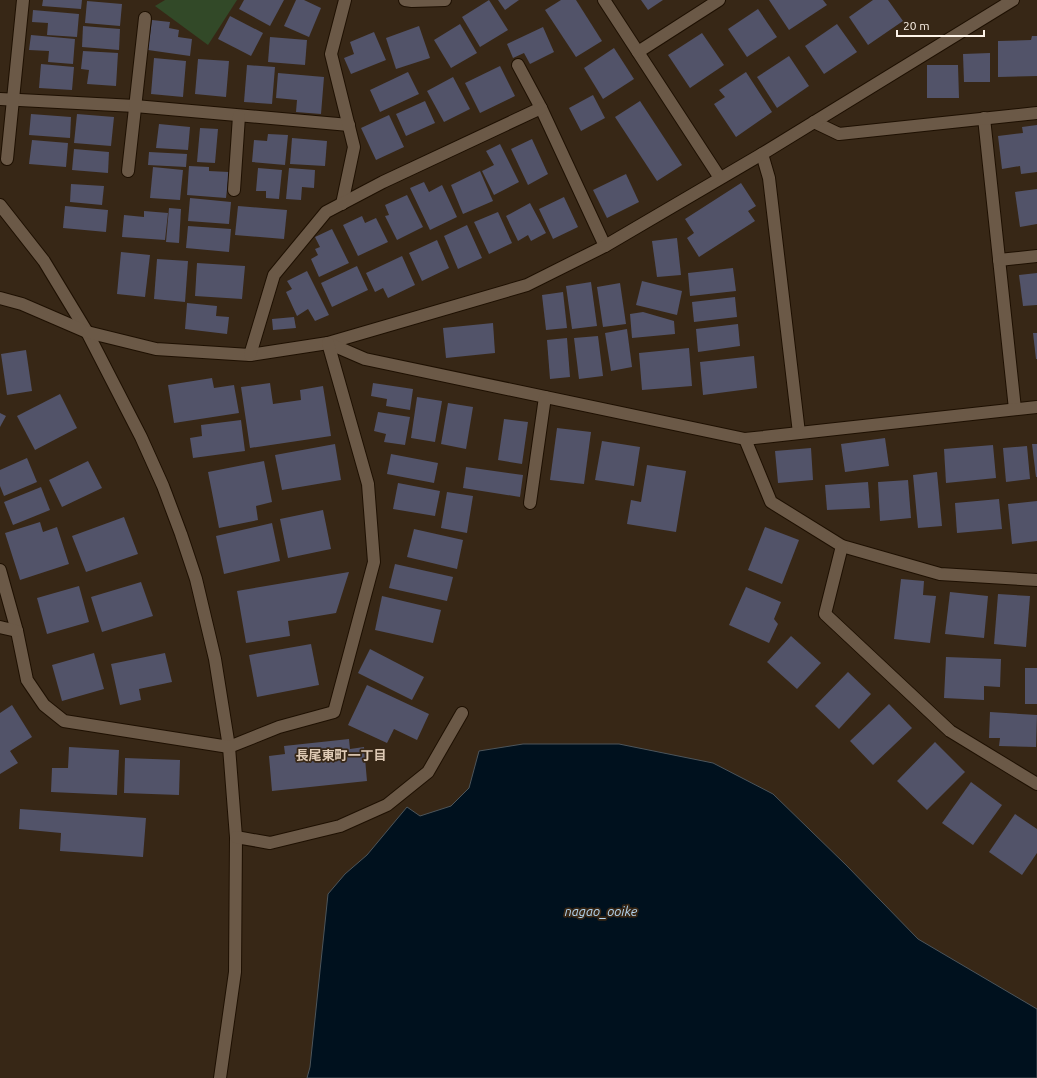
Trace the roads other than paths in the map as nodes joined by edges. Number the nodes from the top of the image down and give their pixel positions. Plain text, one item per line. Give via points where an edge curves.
1 (23, 0) edge
2 (345, 0) edge
3 (405, 0) edge
4 (445, 0) edge
5 (604, 0) edge
6 (719, 0) edge
7 (1013, 0) edge
8 (145, 18) dead end
9 (638, 52) junction
10 (518, 65) dead end
11 (0, 99) edge
12 (13, 100) junction
13 (135, 106) junction
14 (541, 108) junction
15 (1037, 113) edge
16 (240, 116) junction
17 (984, 118) junction
18 (814, 122) junction
19 (348, 125) junction
20 (762, 154) junction
21 (6, 159) dead end
22 (128, 171) dead end
23 (720, 178) junction
24 (234, 190) dead end
25 (342, 204) junction
26 (0, 205) edge
27 (605, 246) junction
28 (1037, 256) edge
29 (999, 260) junction
30 (0, 298) edge
31 (87, 332) junction
32 (328, 343) junction
33 (250, 355) junction
34 (544, 397) junction
35 (1037, 407) edge
36 (1014, 409) junction
37 (799, 433) junction
38 (745, 439) junction
39 (530, 503) dead end
40 (842, 546) junction
41 (0, 570) edge
42 (1037, 580) edge
43 (0, 627) edge
44 (17, 631) junction
45 (462, 713) dead end
46 (229, 747) junction
47 (1037, 784) edge
48 (236, 837) junction
49 (220, 1078) edge

1 - 12 street
2 - 19 street via 332,54
3 - 4 street
5 - 9 street
6 - 9 street
7 - 18 street
8 - 13 street
9 - 23 street
10 - 14 street
11 - 12 street
12 - 13 street
12 - 21 street
13 - 16 street
13 - 22 street
14 - 25 street via 383,182
14 - 27 street
15 - 17 street
16 - 19 street
16 - 24 street
17 - 18 street via 839,134
17 - 29 street
18 - 20 street
19 - 25 street via 354,147
20 - 23 street
20 - 37 street via 769,178
23 - 27 street
25 - 33 street via 326,212 274,275
26 - 31 street via 44,261
27 - 32 street via 527,285
28 - 29 street
29 - 36 street
30 - 31 street via 22,304
31 - 33 street via 156,349
31 - 46 street via 141,437 181,534 196,579 215,659
32 - 33 street
32 - 34 street via 365,359
32 - 46 street via 368,484 374,562 334,712 279,727
34 - 38 street
34 - 39 street
35 - 36 street
36 - 37 street
37 - 38 street
38 - 40 street via 771,502
40 - 42 street via 940,574
40 - 47 street via 825,614 950,731
41 - 44 street
43 - 44 street
44 - 46 street via 27,680 44,705 64,721
45 - 48 street via 428,772 387,805 340,826 270,843
46 - 48 street
48 - 49 street via 234,972

